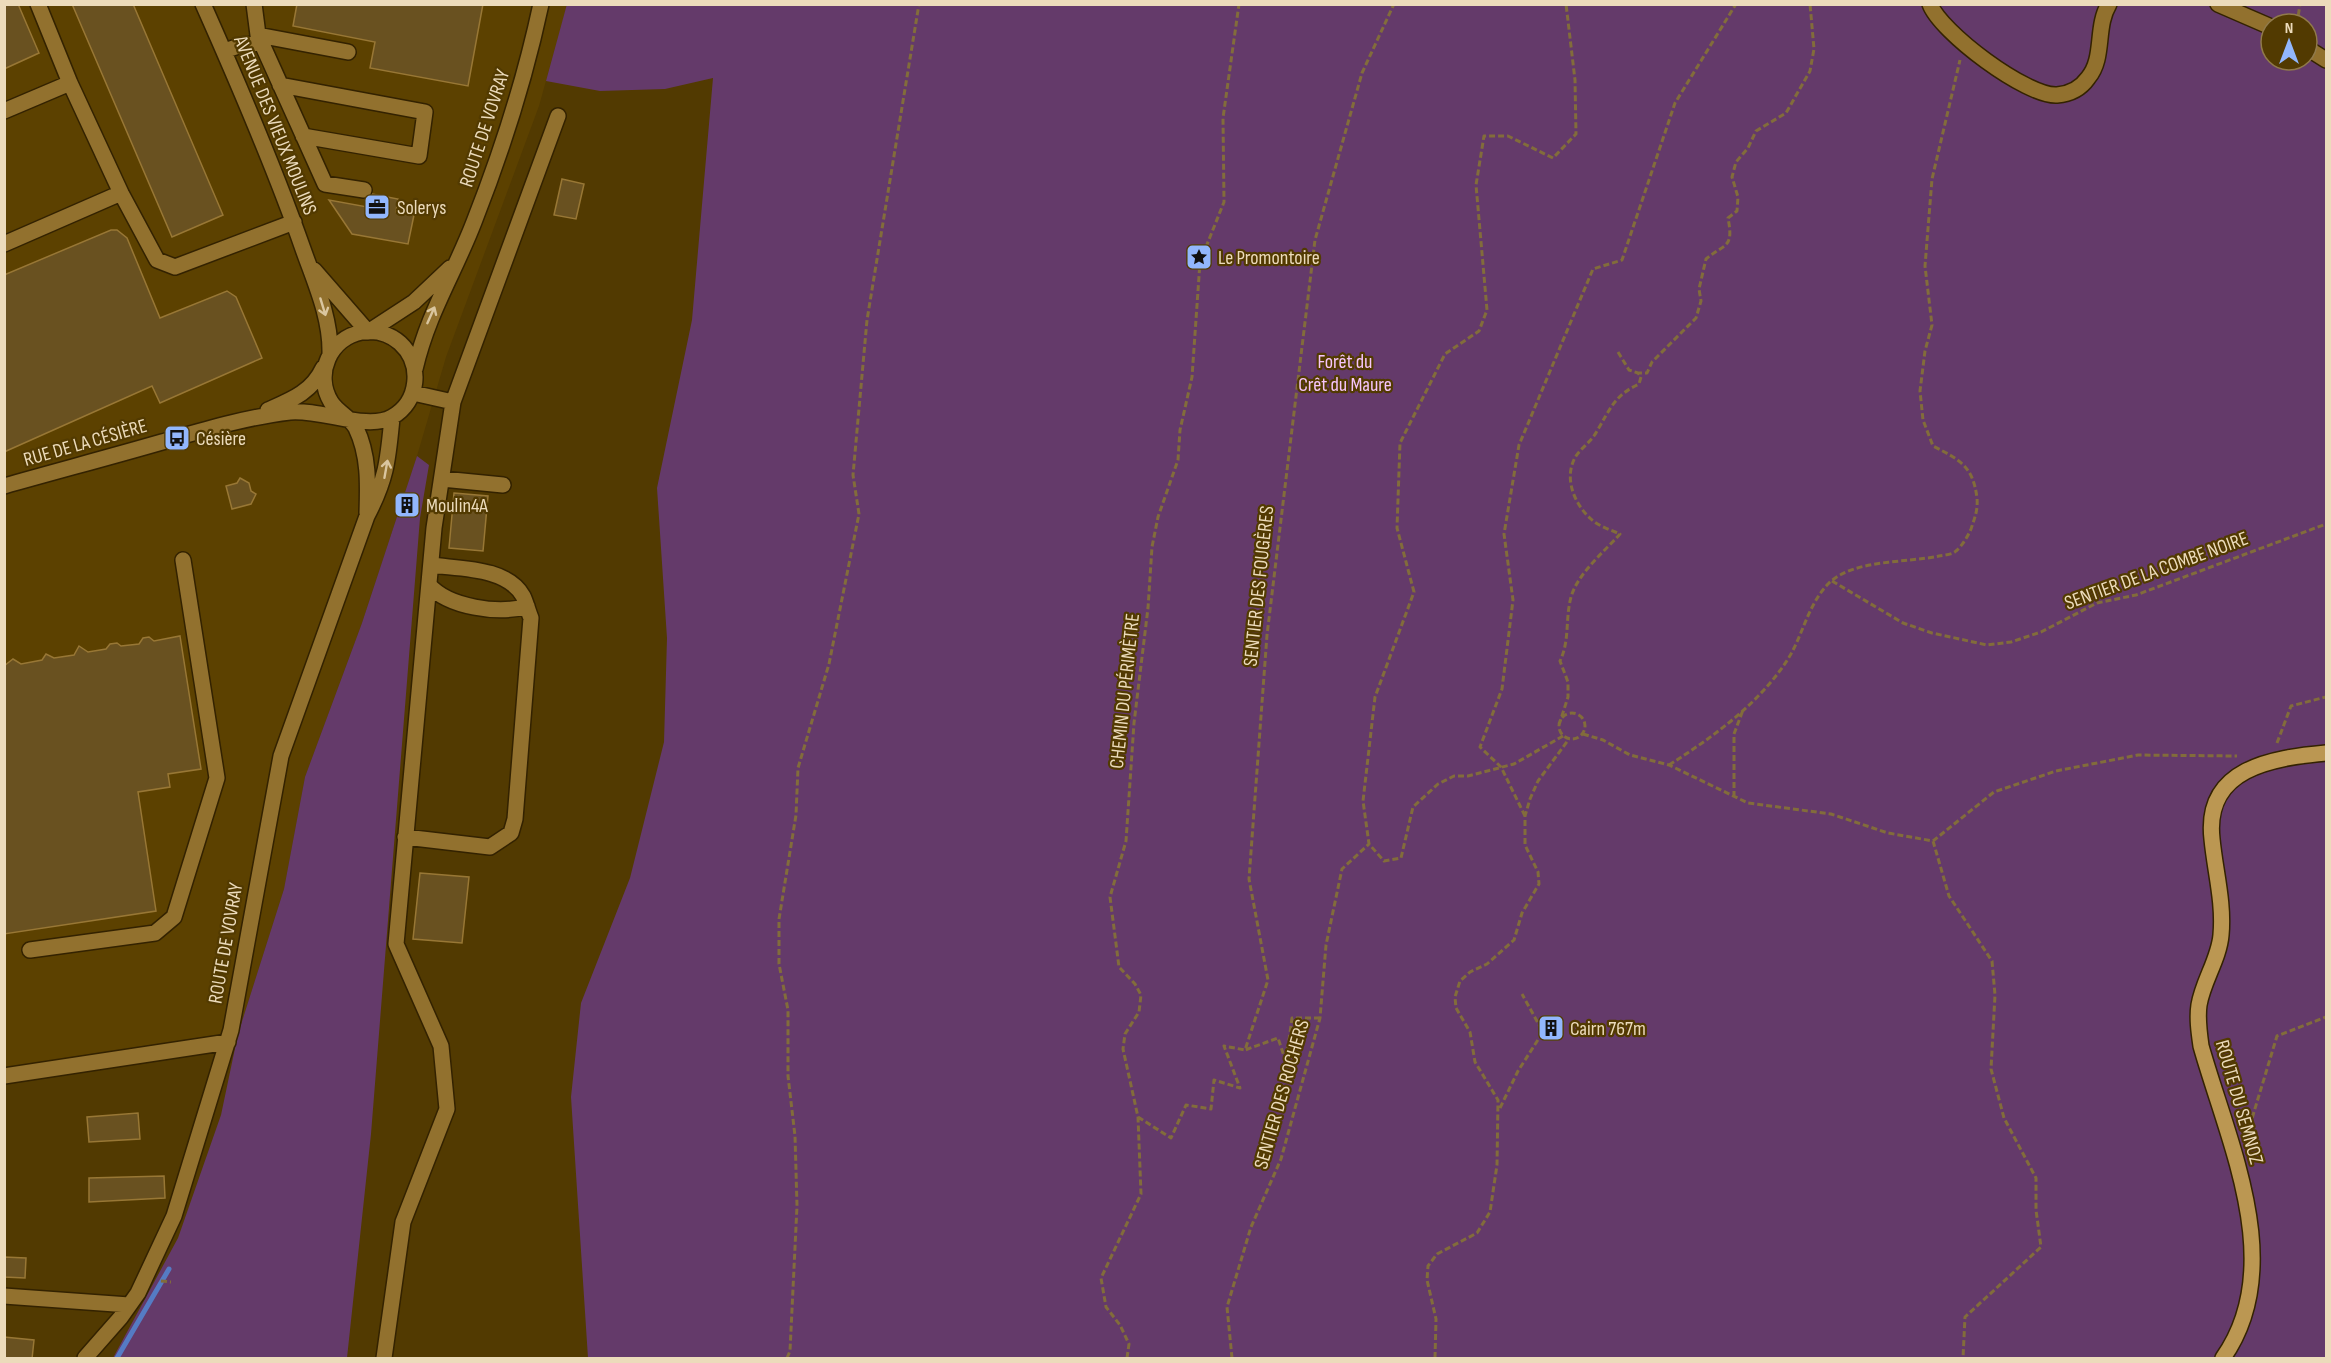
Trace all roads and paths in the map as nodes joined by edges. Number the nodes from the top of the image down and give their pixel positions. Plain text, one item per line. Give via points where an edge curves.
1 (38, 4) edge
2 (204, 4) edge
3 (254, 4) edge
4 (541, 4) edge
5 (919, 4) edge
6 (1239, 4) edge
7 (1394, 4) edge
8 (1566, 4) edge
9 (1736, 4) edge
10 (1810, 4) edge
11 (1930, 4) edge
12 (2109, 4) edge
13 (2218, 4) edge
14 (2259, 22) edge
15 (260, 39) junction
16 (224, 51) junction
17 (348, 52) dead end
18 (1960, 58) dead end
19 (70, 83) junction
20 (280, 85) junction
21 (4, 111) edge
22 (558, 116) dead end
23 (303, 136) junction
24 (364, 190) dead end
25 (121, 193) junction
26 (294, 222) junction
27 (4, 244) edge
28 (308, 262) junction
29 (456, 262) junction
30 (368, 332) junction
31 (1618, 352) dead end
32 (328, 360) junction
33 (415, 371) junction
34 (1638, 373) junction
35 (413, 393) junction
36 (453, 402) junction
37 (349, 418) junction
38 (392, 418) junction
39 (245, 419) junction
40 (442, 479) junction
41 (503, 485) dead end
42 (4, 486) edge
43 (367, 516) junction
44 (2326, 524) edge
45 (183, 560) dead end
46 (431, 565) junction
47 (1832, 580) junction
48 (429, 585) junction
49 (527, 606) junction
50 (2326, 697) edge
51 (1743, 710) junction
52 (1559, 725) junction
53 (1583, 734) junction
54 (1563, 736) junction
55 (1569, 739) junction
56 (2326, 753) edge
57 (2270, 762) junction
58 (1669, 765) junction
59 (2254, 766) junction
60 (1501, 767) junction
61 (1734, 797) junction
62 (1525, 816) junction
63 (405, 837) junction
64 (1933, 841) junction
65 (1369, 844) junction
66 (30, 950) dead end
67 (1522, 994) dead end
68 (2326, 1017) edge
69 (1320, 1018) junction
70 (228, 1042) junction
71 (1245, 1050) junction
72 (4, 1076) edge
73 (1499, 1109) junction
74 (1138, 1117) junction
75 (2237, 1166) junction
76 (4, 1296) edge
77 (129, 1305) junction
78 (85, 1359) edge
79 (384, 1359) edge
80 (787, 1359) edge
81 (1127, 1359) edge
82 (1232, 1359) edge
83 (1435, 1359) edge
84 (1963, 1359) edge
85 (2223, 1359) edge

1 - 19 street
2 - 16 street, AVENUE DES VIEUX MOULINS
3 - 15 street
4 - 29 street, ROUTE DE VOVRAY via 515,110
5 - 80 path via 867,320 853,475 859,514 829,664 798,768 796,815 779,919 779,964 789,1010 786,1030 797,1194
6 - 74 path, CHEMIN DU PÉRIMÈTRE via 1223,118 1224,202 1200,262 1192,377 1180,430 1178,460 1158,517 1152,548 1126,841 1110,897 1119,967 1141,995 1139,1012 1125,1034 1123,1049
7 - 71 path, SENTIER DES FOUGÈRES via 1362,73 1315,240 1267,635 1249,879 1268,981
8 - 65 path via 1575,80 1576,134 1552,158 1508,136 1484,136 1476,184 1487,310 1479,331 1444,354 1400,443 1397,528 1414,592 1375,697 1363,801
9 - 60 path via 1675,103 1622,260 1593,269 1519,445 1504,534 1512,600 1502,689 1480,747
10 - 34 path via 1814,49 1810,71 1786,113 1756,131 1736,162 1732,177 1738,197 1737,211 1728,218 1731,233 1724,249 1706,259 1696,318 1652,362 1647,373
11 - 12 street via 1934,15 1958,40 1984,60 2037,92 2056,95 2075,91 2090,77
13 - 14 street
15 - 16 street
15 - 17 street
15 - 20 street
16 - 26 street, AVENUE DES VIEUX MOULINS
18 - 47 path via 1932,179 1925,266 1932,325 1920,391 1923,420 1933,446 1962,461 1975,480 1978,510 1969,536 1955,552 1862,567
19 - 21 street
19 - 25 street
20 - 23 street
20 - 23 street via 425,112 419,156
22 - 36 street
23 - 24 street via 325,184
25 - 26 street via 157,260 175,267
25 - 27 street
26 - 28 street, AVENUE DES VIEUX MOULINS
28 - 30 street, AVENUE DES VIEUX MOULINS
28 -> 32 street, AVENUE DES VIEUX MOULINS via 325,311 330,337
29 - 30 street, ROUTE DE VOVRAY via 414,302
33 -> 29 street, ROUTE DE VOVRAY via 426,327
30 - 32 street via 346,338
30 - 33 street via 379,332 399,342
31 - 34 path via 1629,370
32 - 37 street via 324,386 333,405
32 - 39 street, RUE DE LA CÉSIÈRE via 314,385 303,394
33 - 35 street
34 - 52 path via 1639,384 1623,391 1571,466 1569,478 1576,500 1592,520 1620,534 1583,575 1572,595 1566,626 1568,645 1560,661 1568,682 1568,697
35 - 36 street
35 - 38 street
36 - 40 street
37 - 38 street via 370,423
37 - 39 street, RUE DE LA CÉSIÈRE via 308,411
37 - 43 street, ROUTE DE VOVRAY via 360,440 368,474
43 -> 38 street, ROUTE DE VOVRAY via 387,472
39 - 42 street, RUE DE LA CÉSIÈRE
40 - 41 street
40 - 46 street
43 - 70 street, ROUTE DE VOVRAY via 281,756
44 - 47 path, SENTIER DE LA COMBE NOIRE via 2136,595 2097,603 2041,632 1987,645 1903,623
45 - 66 street via 217,778 174,917 154,933
46 - 48 street
46 - 49 street via 483,571 505,579 522,594
47 - 51 path via 1820,593 1787,660
48 - 49 street via 451,602 502,609
48 - 63 street
49 - 63 street via 531,618 511,833 490,847
50 - 57 path via 2291,706
51 - 58 path via 1716,734
51 - 61 path via 1734,734
52 - 53 path via 1565,715 1576,714 1584,721
52 - 54 path
53 - 55 path
53 - 58 path via 1630,755
54 - 55 path
54 - 60 path via 1514,764
55 - 62 path via 1538,780
56 - 57 main road, ROUTE DU SEMNOZ
57 - 59 main road, ROUTE DU SEMNOZ
58 - 61 path
59 - 64 path via 2238,756 2138,755 2056,771 1994,792
59 - 75 main road, ROUTE DU SEMNOZ via 2232,779 2217,797 2212,818 2211,837 2223,913 2221,941 2199,1005 2198,1026
60 - 62 path
60 - 65 path via 1454,776 1421,799 1413,807 1401,858 1384,861
61 - 64 path via 1773,808 1831,814 1888,833
62 - 73 path via 1525,845 1538,872 1539,884 1522,913 1514,940 1488,964 1460,981 1455,997 1456,1008 1470,1032 1475,1062 1498,1100
63 - 79 street via 396,944 441,1046 447,1109 403,1221
64 - 84 path via 1949,896 1992,961 1995,994 1991,1069 2004,1118 2036,1178 2041,1247 1965,1317
65 - 69 path, SENTIER DES ROCHERS via 1342,869 1326,945
67 - 73 path via 1543,1032
68 - 75 path via 2277,1036
69 - 71 path via 1292,1018 1286,1062 1278,1038
69 - 82 path, SENTIER DES ROCHERS via 1281,1159 1251,1227 1227,1307
70 - 72 street
70 - 77 street, ROUTE DE VOVRAY via 174,1216
71 - 74 path via 1224,1046 1240,1088 1214,1080 1211,1109 1186,1105 1171,1138
73 - 83 path via 1490,1212 1477,1233 1437,1254 1428,1266 1426,1280 1436,1319
74 - 81 path, CHEMIN DU PÉRIMÈTRE via 1141,1194 1101,1278 1106,1307 1129,1344
75 - 85 main road, ROUTE DU SEMNOZ via 2250,1219 2252,1275 2242,1326
76 - 77 street
77 - 78 street, ROUTE DE VOVRAY

